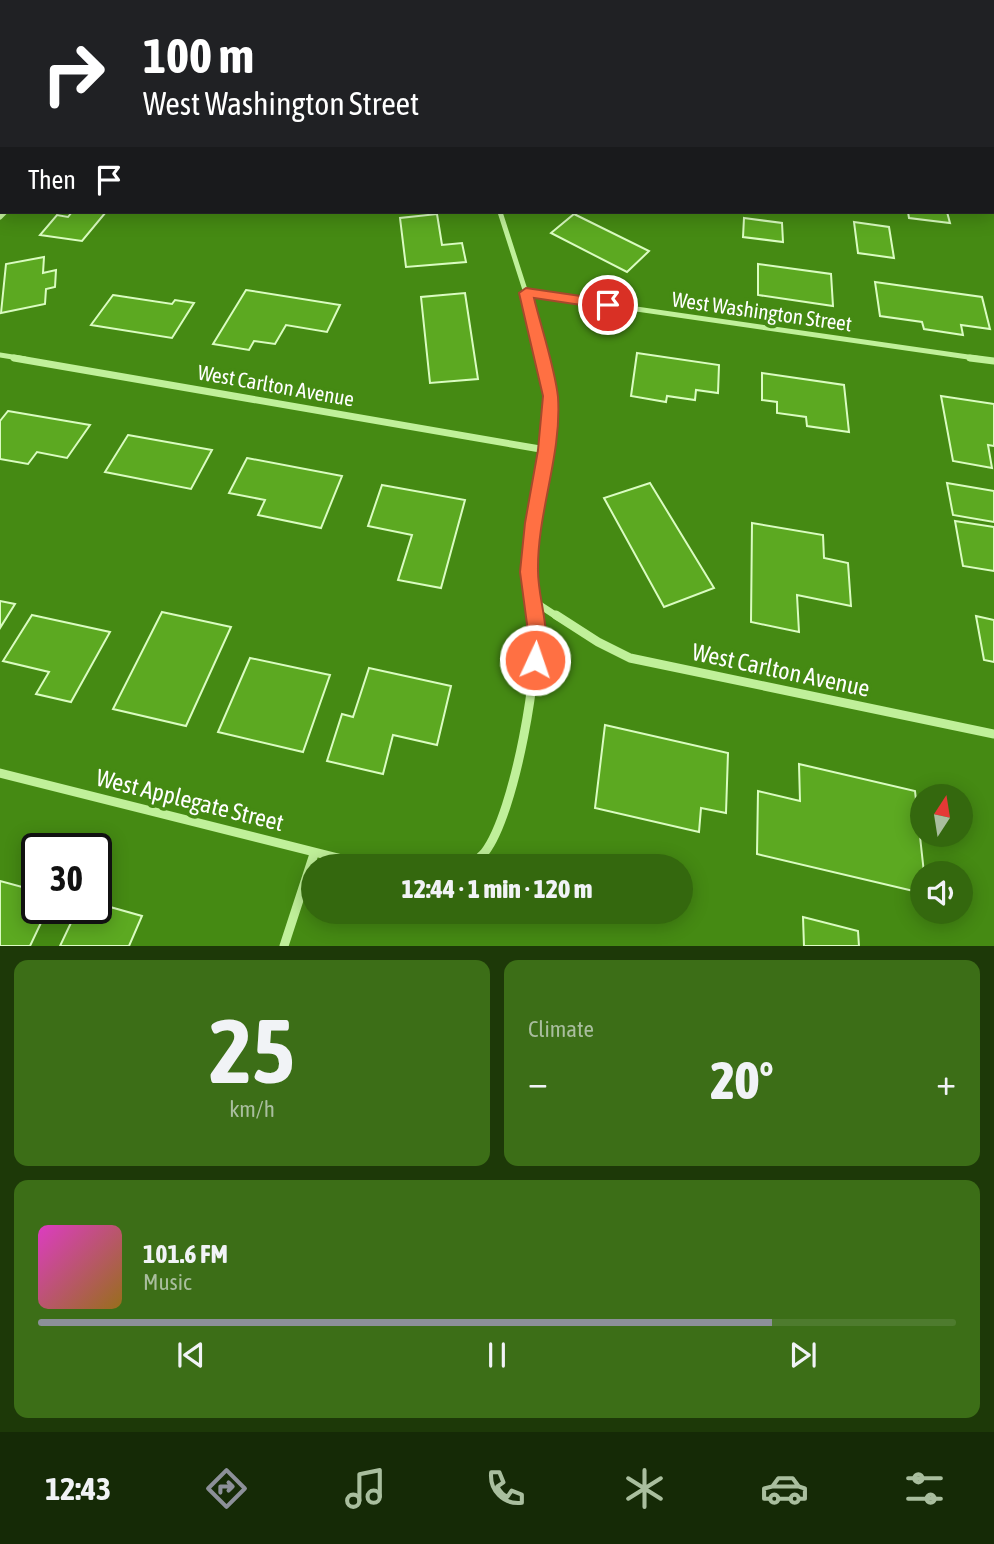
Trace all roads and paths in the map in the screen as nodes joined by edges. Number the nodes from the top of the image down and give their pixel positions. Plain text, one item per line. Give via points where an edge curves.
1 (501, 214) edge
2 (526, 293) junction
3 (0, 355) edge
4 (994, 361) edge
5 (546, 450) junction
6 (532, 600) junction
7 (994, 734) edge
8 (0, 773) edge
9 (314, 853) junction
10 (318, 854) edge
11 (482, 854) edge
12 (284, 946) edge

1 - 2 street
2 - 4 street, West Washington Street
2 - 5 street via 550,396
3 - 5 street, West Carlton Avenue
5 - 6 street via 533,523
6 - 7 street, West Carlton Avenue via 630,658
6 - 11 street via 536,649 507,810
8 - 9 street, West Applegate Street
9 - 10 street, West Applegate Street
9 - 12 street

